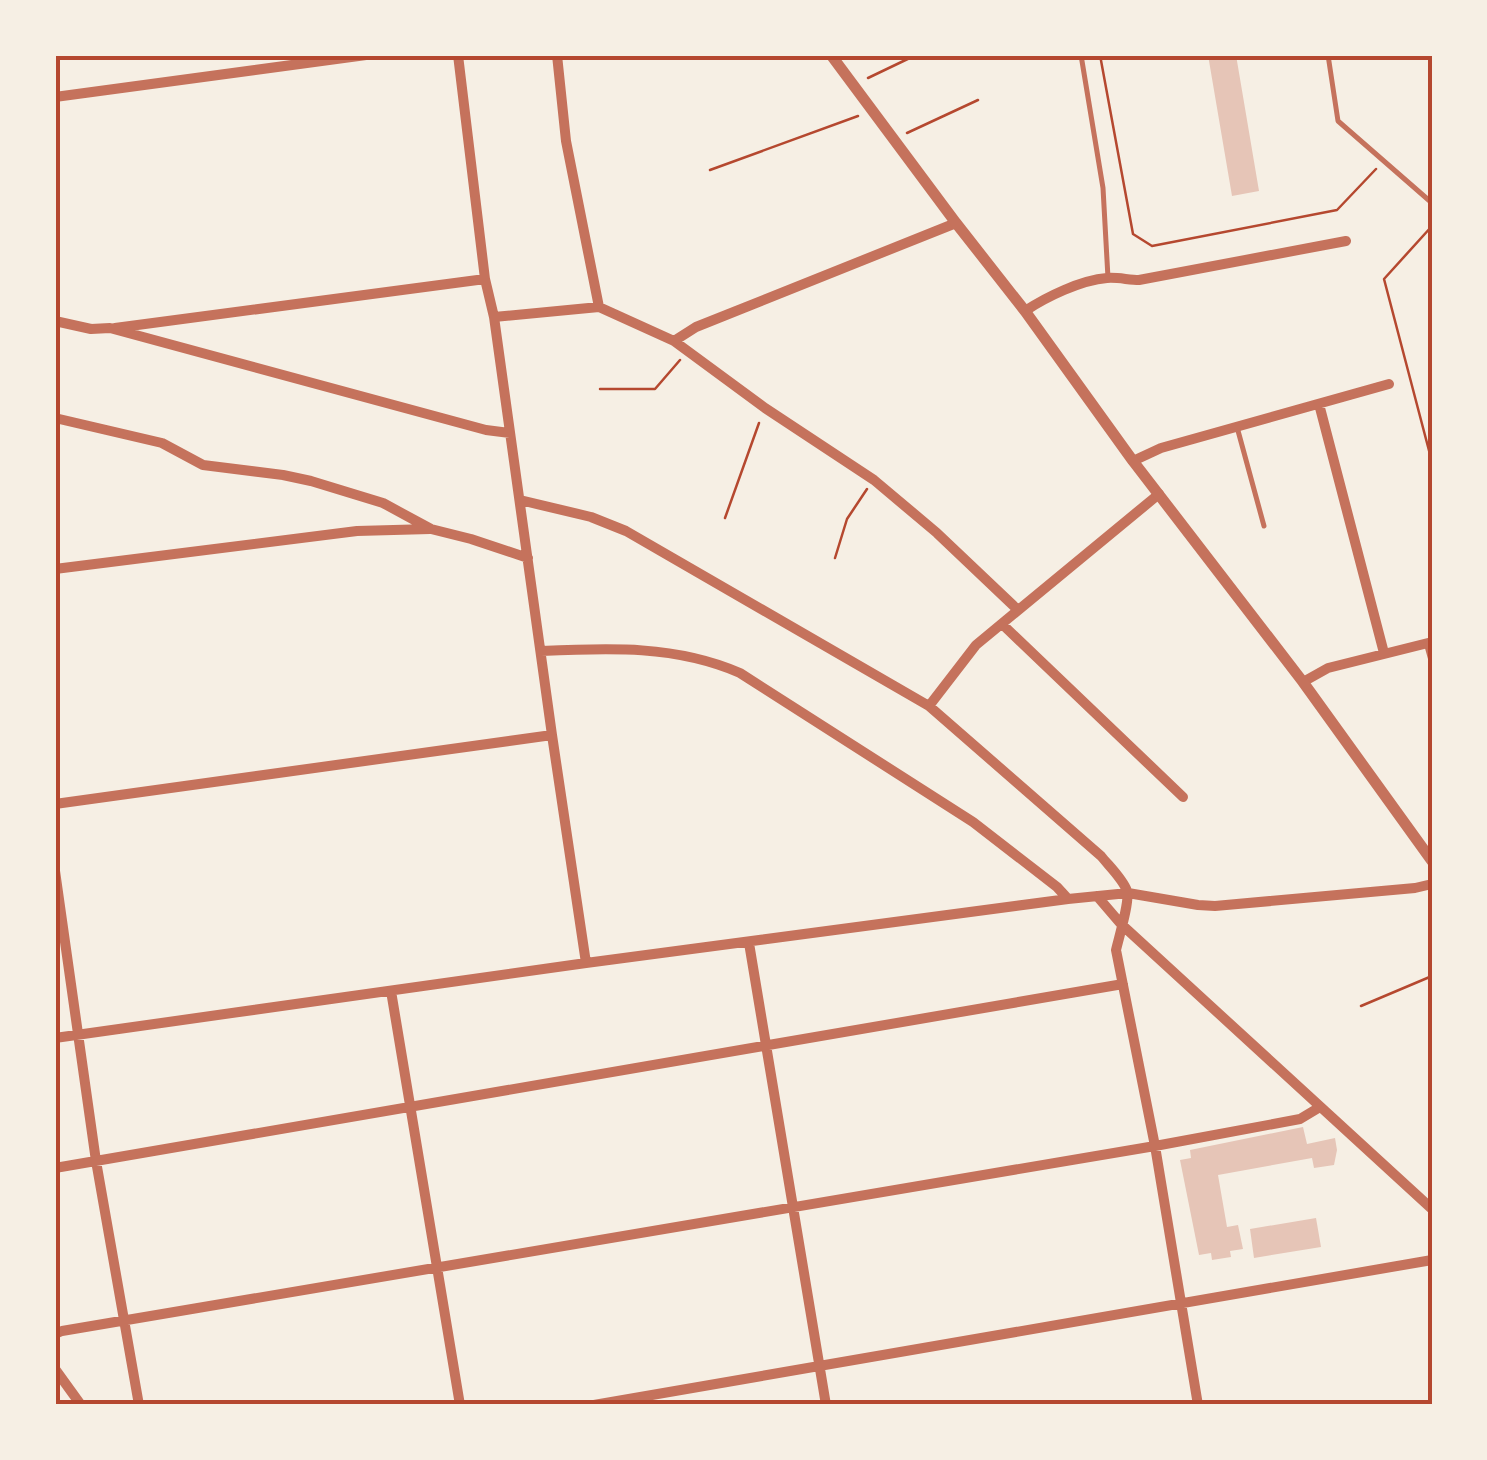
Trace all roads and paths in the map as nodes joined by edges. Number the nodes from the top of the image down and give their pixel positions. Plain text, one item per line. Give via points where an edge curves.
1 (366, 55) edge
2 (458, 55) edge
3 (557, 55) edge
4 (831, 55) edge
5 (916, 55) edge
6 (1081, 55) edge
7 (1100, 55) edge
8 (1328, 55) edge
9 (854, 84) junction
10 (55, 97) edge
11 (978, 100) dead end
12 (873, 110) junction
13 (894, 138) junction
14 (1384, 161) junction
15 (710, 170) dead end
16 (1432, 204) edge
17 (956, 223) junction
18 (1432, 226) edge
19 (1346, 241) dead end
20 (1108, 278) junction
21 (486, 279) junction
22 (599, 307) junction
23 (1026, 311) junction
24 (494, 317) junction
25 (55, 321) edge
26 (110, 328) junction
27 (674, 341) junction
28 (687, 351) junction
29 (1389, 384) dead end
30 (600, 389) dead end
31 (1318, 404) junction
32 (765, 408) junction
33 (55, 418) edge
34 (1237, 427) junction
35 (510, 433) junction
36 (1134, 461) junction
37 (1432, 462) edge
38 (874, 480) junction
39 (1159, 494) junction
40 (520, 500) junction
41 (725, 518) dead end
42 (1264, 526) dead end
43 (431, 529) junction
44 (528, 558) junction
45 (835, 558) dead end
46 (55, 569) edge
47 (1018, 609) junction
48 (1002, 624) junction
49 (1429, 643) edge
50 (540, 651) junction
51 (1384, 653) junction
52 (1432, 664) edge
53 (1303, 682) junction
54 (929, 706) junction
55 (552, 735) junction
56 (1183, 797) dead end
57 (55, 804) edge
58 (1432, 861) edge
59 (55, 871) edge
60 (1432, 884) edge
61 (1128, 892) junction
62 (1097, 896) junction
63 (1068, 899) junction
64 (1121, 924) junction
65 (749, 942) junction
66 (586, 963) junction
67 (1432, 976) edge
68 (1122, 984) junction
69 (390, 991) junction
70 (1361, 1006) dead end
71 (78, 1034) junction
72 (55, 1038) edge
73 (765, 1046) junction
74 (410, 1107) junction
75 (1320, 1107) junction
76 (1155, 1146) junction
77 (96, 1161) junction
78 (55, 1168) edge
79 (793, 1206) junction
80 (1432, 1209) edge
81 (1432, 1260) edge
82 (436, 1268) junction
83 (1182, 1302) junction
84 (123, 1321) junction
85 (55, 1334) edge
86 (820, 1367) junction
87 (55, 1369) edge
88 (81, 1405) edge
89 (139, 1405) edge
90 (460, 1405) edge
91 (594, 1405) edge
92 (826, 1405) edge
93 (1198, 1405) edge

1 - 10 street
2 - 21 street
3 - 22 street via 566,140
4 - 9 street
5 - 9 path
6 - 20 lane via 1103,188
7 - 14 path via 1133,234 1152,246 1337,210
8 - 14 lane via 1338,120
9 - 12 street
11 - 13 path
12 - 13 street
12 - 15 path
13 - 17 street
14 - 16 lane
17 - 23 street
17 - 27 street
18 - 37 path via 1384,279
19 - 20 street via 1139,280
20 - 23 street via 1044,298
21 - 24 street
21 - 26 street
22 - 24 street
22 - 27 street
23 - 36 street
24 - 35 street
25 - 26 street
26 - 35 street
27 - 28 street
28 - 30 path via 655,389
28 - 32 street
29 - 31 street
31 - 34 street
31 - 51 street
32 - 38 street
32 - 41 path
33 - 43 street via 162,443 202,464 312,481 382,503
34 - 36 street
34 - 42 lane
35 - 40 street
36 - 39 street
38 - 45 path via 847,519
38 - 47 street
39 - 47 street
39 - 53 street
40 - 44 street
40 - 54 street via 626,531
43 - 44 street
43 - 46 street via 356,531
44 - 50 street
47 - 48 street
48 - 54 street via 976,645
48 - 56 street
49 - 51 street
49 - 52 lane
50 - 55 street
50 - 63 street via 649,650 740,673 973,822
51 - 53 street
53 - 58 street
54 - 61 street via 1102,856
55 - 57 street
55 - 66 street
59 - 71 street
60 - 61 street via 1215,906
61 - 62 street
61 - 64 street
62 - 63 street
62 - 64 street
63 - 65 street
64 - 68 street via 1116,950
64 - 75 street
65 - 66 street
65 - 73 street
66 - 69 street
67 - 70 path
68 - 73 street
68 - 76 street
69 - 71 street
69 - 74 street
71 - 72 street
71 - 77 street
73 - 74 street
73 - 79 street
74 - 77 street
74 - 82 street
75 - 76 street via 1300,1119
75 - 80 street
76 - 79 street
76 - 83 street
77 - 78 street
77 - 84 street
79 - 82 street
79 - 86 street
81 - 83 street
82 - 84 street
82 - 90 street
83 - 86 street
83 - 93 street
84 - 85 street
84 - 89 street
86 - 91 street
86 - 92 street
87 - 88 street

